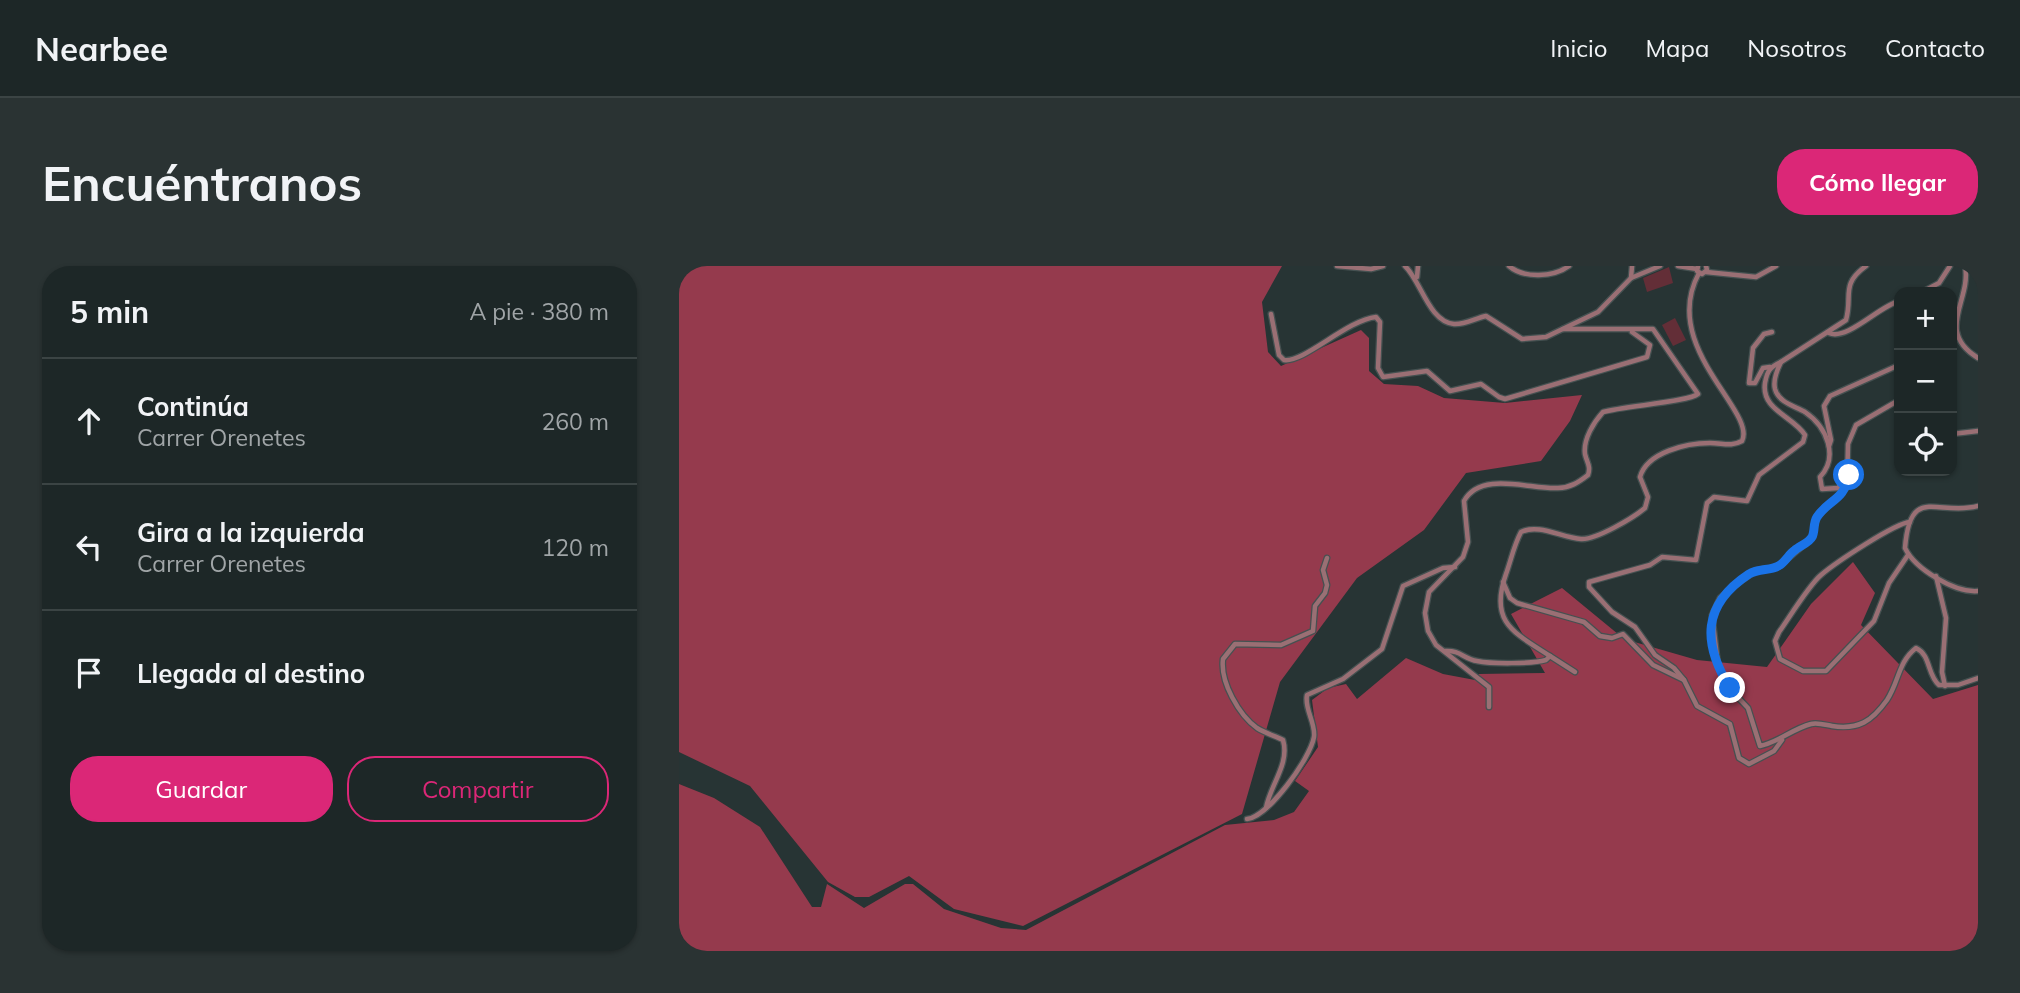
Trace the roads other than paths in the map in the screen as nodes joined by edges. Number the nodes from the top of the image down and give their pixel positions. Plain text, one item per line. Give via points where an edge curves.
1 (1337, 266) edge
2 (1383, 266) edge
3 (1405, 266) edge
4 (1418, 266) edge
5 (1509, 266) edge
6 (1569, 266) edge
7 (1632, 266) edge
8 (1660, 266) edge
9 (1678, 266) edge
10 (1776, 266) edge
11 (1867, 266) edge
12 (1950, 266) edge
13 (1965, 266) edge
14 (1698, 269) edge
15 (1706, 269) edge
16 (1417, 277) junction
17 (1630, 278) junction
18 (1931, 287) edge
19 (1894, 303) edge
20 (1271, 314) dead end
21 (1563, 329) junction
22 (1625, 329) junction
23 (1772, 332) dead end
24 (1828, 333) junction
25 (1978, 358) edge
26 (1781, 362) junction
27 (1771, 367) junction
28 (1894, 367) edge
29 (1894, 403) edge
30 (1978, 432) edge
31 (1957, 434) edge
32 (1829, 447) junction
33 (1849, 475) junction
34 (1978, 506) edge
35 (1910, 522) junction
36 (1909, 555) junction
37 (1327, 558) dead end
38 (1455, 567) junction
39 (1935, 575) junction
40 (1503, 581) junction
41 (1978, 591) edge
42 (1445, 651) junction
43 (1550, 656) junction
44 (1575, 672) dead end
45 (1978, 678) edge
46 (1684, 680) junction
47 (1945, 686) junction
48 (1489, 707) dead end
49 (1783, 739) junction
50 (1266, 809) junction
51 (1247, 819) dead end

1 - 2 street via 1371,270
3 - 16 street
4 - 16 street
5 - 6 street via 1516,272 1557,274
7 - 17 street
8 - 17 street
9 - 14 street
10 - 15 street via 1756,277
11 - 24 street via 1849,285 1846,320
12 - 18 street
13 - 25 street via 1967,275 1955,324 1965,346
14 - 15 street
14 - 40 street via 1690,299 1694,340 1704,366 1744,427 1742,441 1733,446 1702,443 1649,461 1640,477 1649,502 1602,533 1584,540 1525,530
16 - 21 street via 1428,304 1446,322 1460,324 1486,316 1530,341
17 - 21 street via 1598,312
19 - 24 street via 1868,316 1845,335
20 - 22 street via 1284,360 1298,357 1353,323 1376,317 1380,322 1378,368 1383,377 1427,371 1450,391 1481,384 1505,398 1647,357 1650,345
21 - 22 street
22 - 38 street via 1657,332 1698,394 1603,412 1591,429 1585,452 1591,468 1588,475 1568,487 1493,485 1467,495 1468,542
23 - 27 street via 1764,334 1753,348 1749,383 1755,383 1763,368
24 - 26 street
26 - 27 street
26 - 32 street via 1775,390 1814,420
27 - 46 street via 1764,388 1767,399 1801,428 1803,442 1759,475 1747,501 1714,497 1707,503 1696,560 1662,557 1650,565 1589,582 1612,612 1635,626 1655,655
28 - 32 street via 1830,396 1824,406
29 - 33 street via 1856,425 1848,444
30 - 31 street
32 - 33 street via 1832,454 1819,483 1822,489 1837,488
33 - 49 street via 1840,497 1817,517 1812,538 1778,567 1750,573 1720,598 1712,615 1718,665 1748,708 1760,746
34 - 35 street via 1955,509 1930,504 1914,513
35 - 36 street via 1905,548
35 - 36 street via 1878,537 1814,582 1775,641 1780,659 1803,671 1826,671 1874,621 1889,583
36 - 39 street
37 - 50 street via 1323,570 1327,585 1315,606 1313,631 1281,646 1235,645 1223,659 1227,686 1244,714 1258,728 1283,740 1280,776
38 - 42 street via 1429,592 1425,606 1428,631
38 - 50 street via 1403,586 1382,649 1343,679 1307,695 1314,734 1309,752
39 - 41 street via 1958,588
39 - 47 street via 1946,618
40 - 43 street via 1498,596 1504,619 1519,636
40 - 46 street via 1517,603 1578,619 1592,631 1612,638 1623,634 1653,666
42 - 43 street via 1486,662 1540,661
42 - 48 street via 1489,687
43 - 44 street
45 - 47 street
46 - 49 street via 1696,706 1730,724 1739,758 1749,764 1774,751
47 - 49 street via 1934,680 1926,657 1916,648 1905,657 1889,696 1873,719 1845,728 1813,723
50 - 51 street

